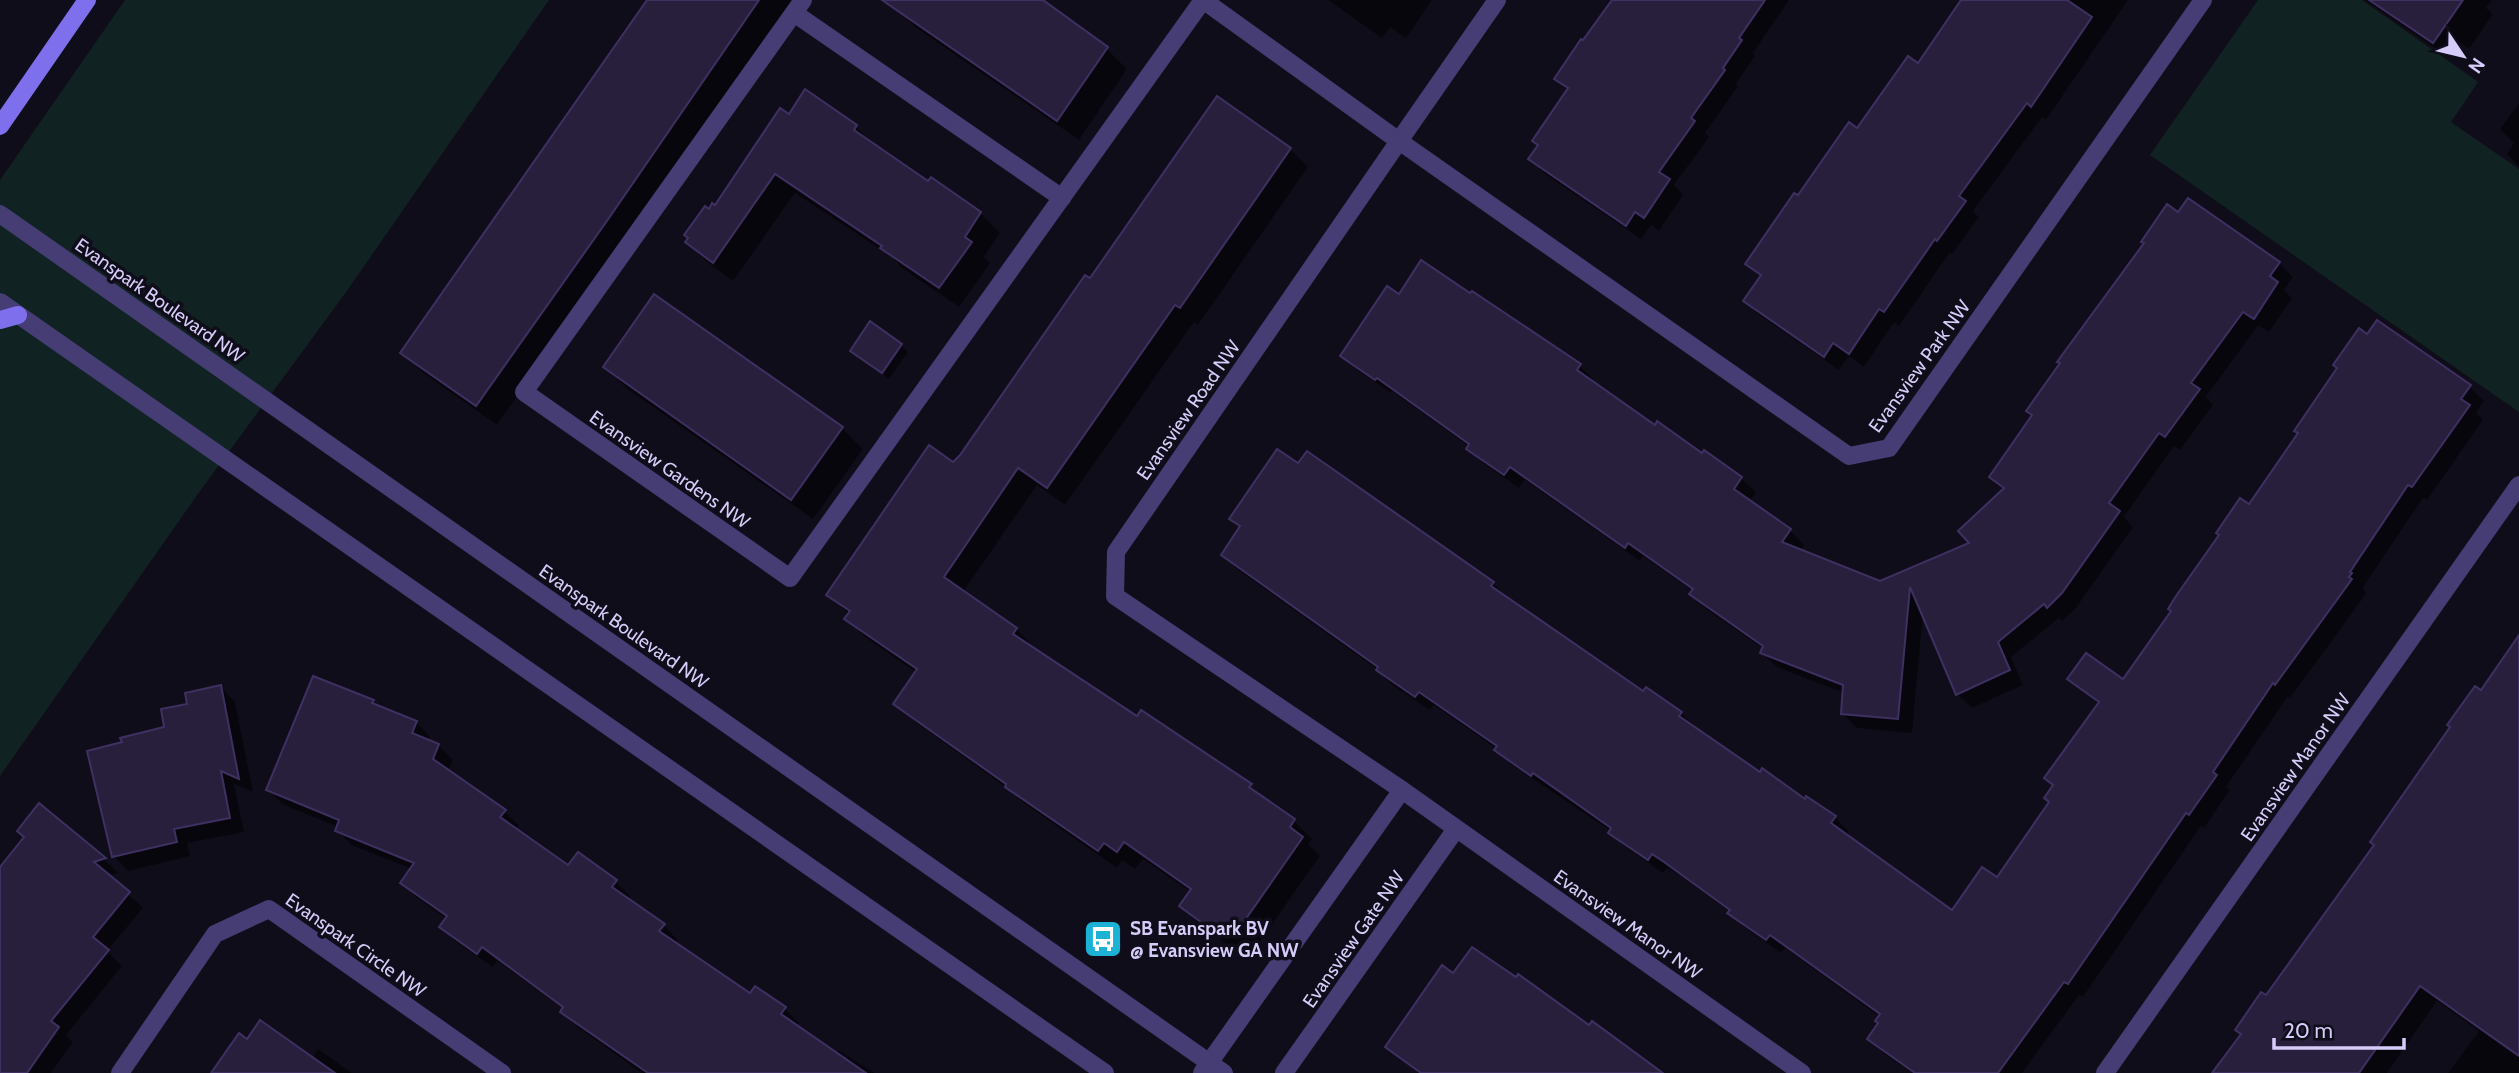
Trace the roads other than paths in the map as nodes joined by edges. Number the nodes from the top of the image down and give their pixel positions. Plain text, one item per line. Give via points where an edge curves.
1 (87, 0) edge
2 (1203, 0) edge
3 (1497, 0) edge
4 (2203, 0) edge
5 (798, 6) edge
6 (0, 126) edge
7 (1399, 141) junction
8 (1062, 198) junction
9 (0, 214) edge
10 (0, 302) edge
11 (18, 315) junction
12 (0, 320) edge
13 (2519, 485) edge
14 (1402, 790) junction
15 (1429, 810) joint
16 (1457, 828) junction
17 (1212, 1070) edge
18 (120, 1073) edge
19 (502, 1073) edge
20 (1105, 1073) edge
21 (1284, 1073) edge
22 (1802, 1073) edge
23 (2105, 1073) edge

1 - 6 main road
2 - 7 street
2 - 8 street, Evansview Gardens NW
3 - 7 street
4 - 7 street, Evansview Park NW via 1889,448 1849,456
5 - 8 street, Evansview Gardens NW
5 - 8 street, Evansview Gardens NW via 524,392 790,579
7 - 14 street, Evansview Road NW via 1115,552 1115,596
9 - 17 street, Evanspark Boulevard NW
10 - 11 street
11 - 12 main road
11 - 20 street
13 - 23 street, Evansview Manor NW
14 - 15 street, Evansview Road NW
14 - 17 street
15 - 16 street, Evansview Manor NW
16 - 21 street, Evansview Gate NW
16 - 22 street, Evansview Manor NW
18 - 19 street, Evanspark Circle NW via 215,934 269,909

